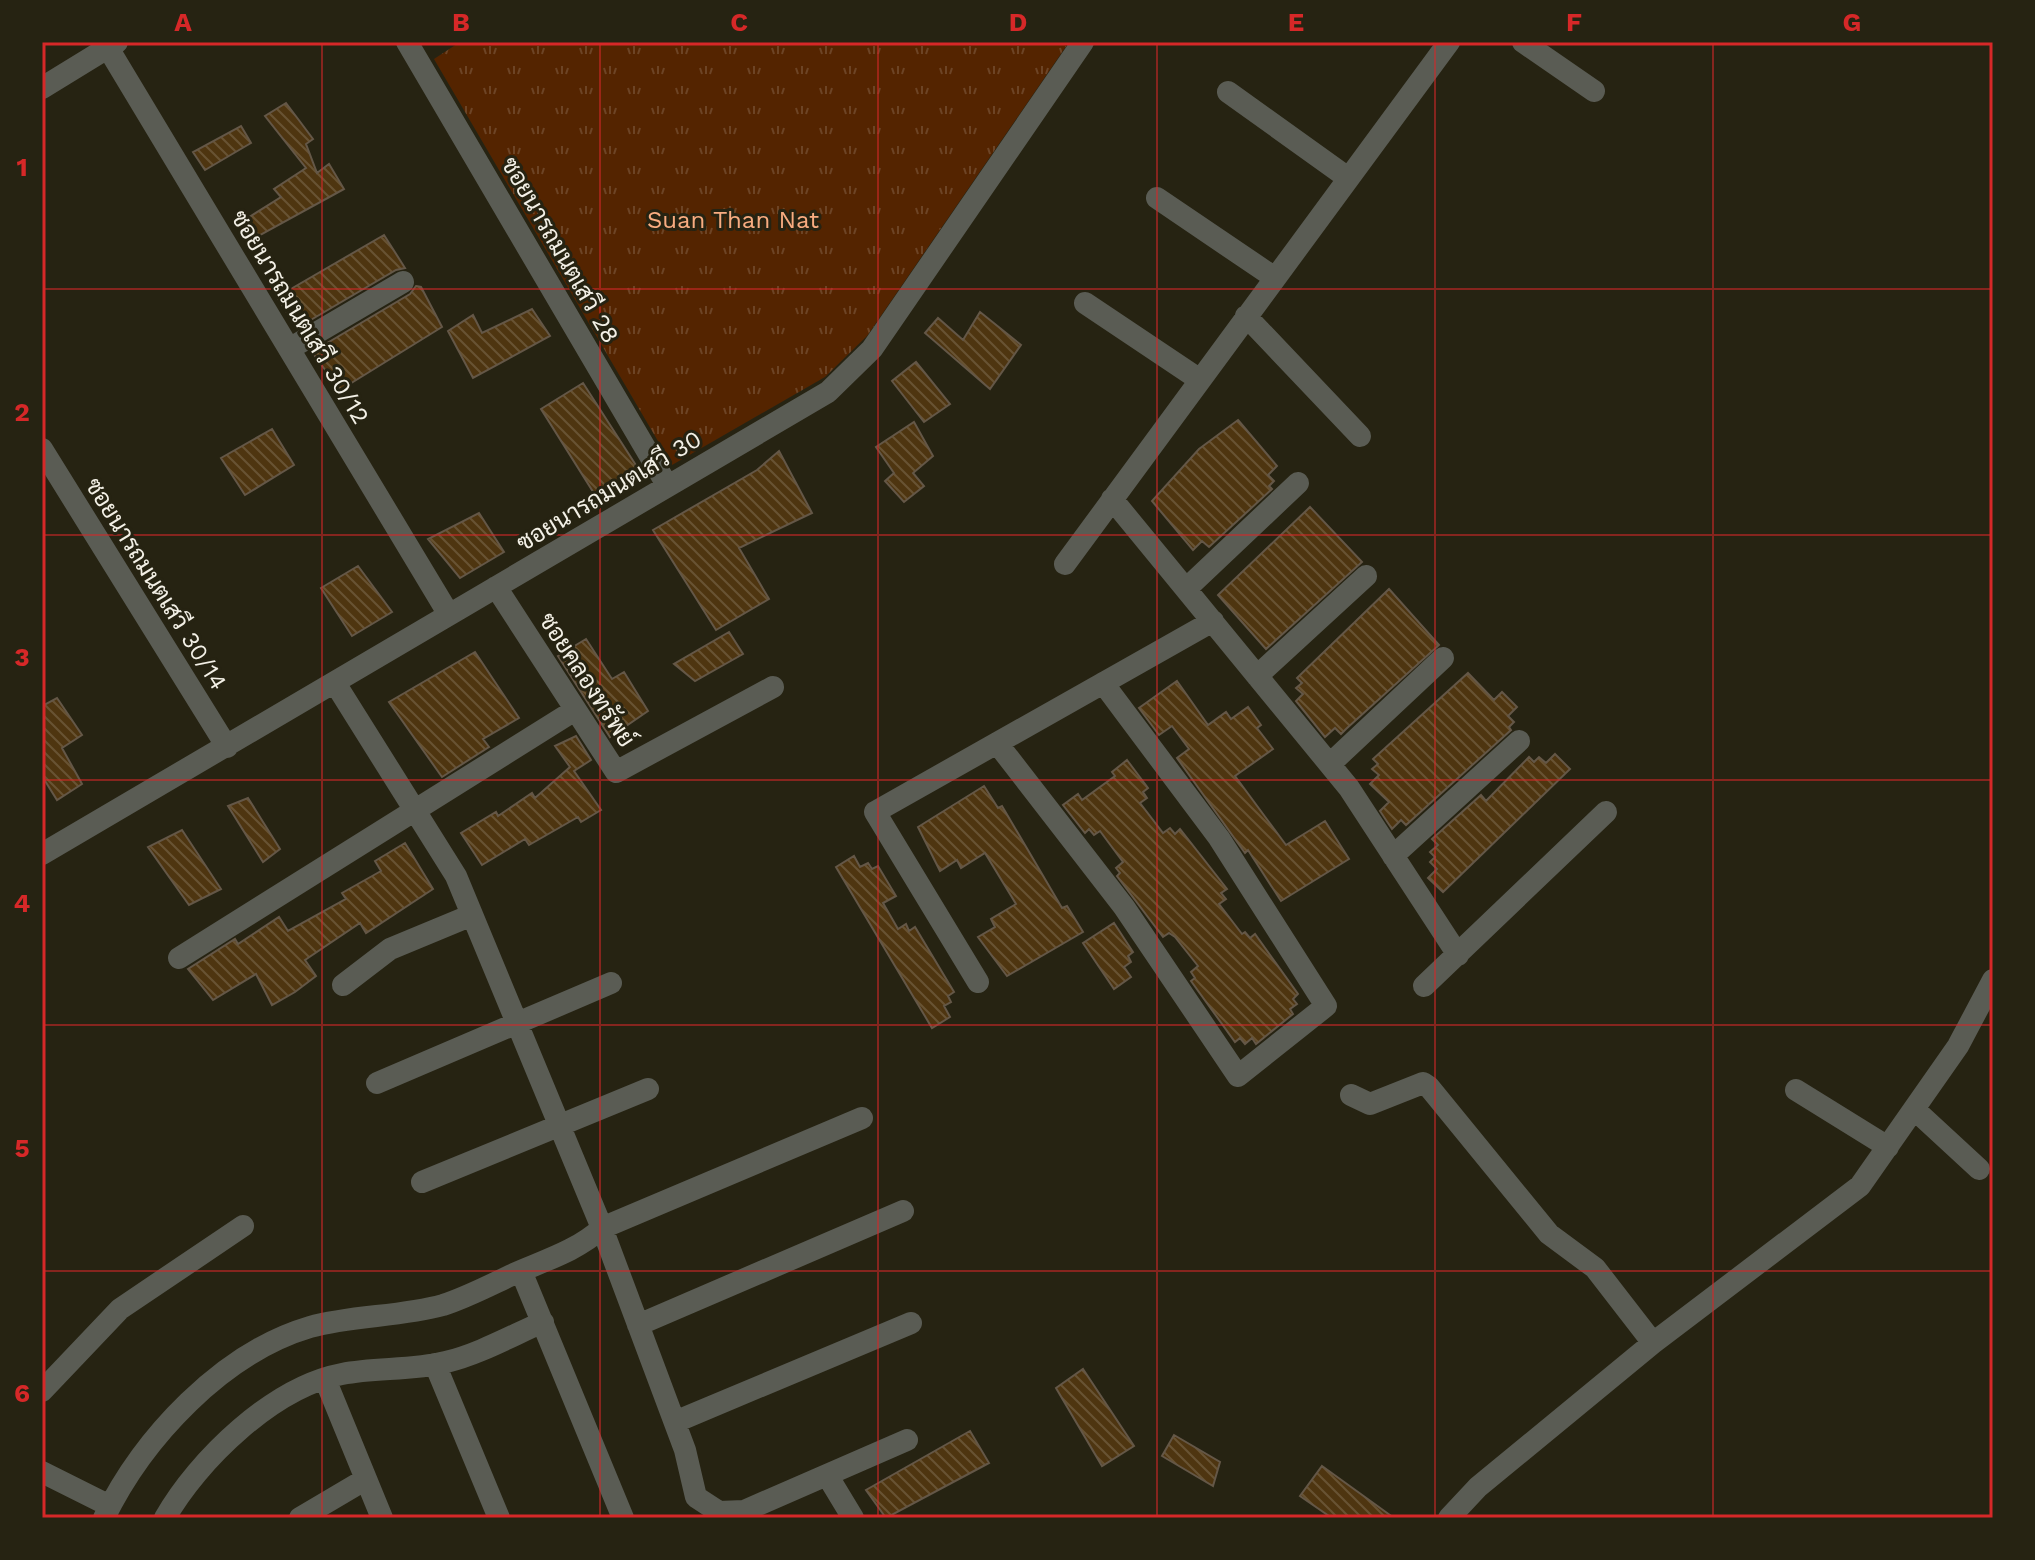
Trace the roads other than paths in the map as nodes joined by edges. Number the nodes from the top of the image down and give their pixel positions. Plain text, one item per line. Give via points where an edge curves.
1 (407, 42) edge
2 (1083, 42) edge
3 (1449, 42) edge
4 (1523, 42) edge
5 (113, 45) edge
6 (42, 88) edge
7 (1594, 91) dead end
8 (1228, 92) dead end
9 (1348, 178) junction
10 (1157, 198) dead end
11 (1275, 278) junction
12 (403, 282) dead end
13 (1085, 303) dead end
14 (1246, 316) junction
15 (289, 349) junction
16 (1200, 380) junction
17 (1360, 436) dead end
18 (42, 449) edge
19 (1298, 483) dead end
20 (667, 485) junction
21 (1112, 499) junction
22 (1065, 564) dead end
23 (1366, 576) dead end
24 (496, 587) junction
25 (1186, 589) junction
26 (448, 613) junction
27 (1213, 621) junction
28 (1443, 658) dead end
29 (1257, 676) junction
30 (335, 683) junction
31 (1103, 683) junction
32 (773, 687) dead end
33 (575, 710) junction
34 (1519, 741) dead end
35 (997, 743) junction
36 (227, 747) junction
37 (1330, 764) junction
38 (414, 810) junction
39 (1606, 812) dead end
40 (42, 854) edge
41 (1393, 856) junction
42 (472, 915) junction
43 (1458, 955) junction
44 (179, 958) dead end
45 (1993, 980) edge
46 (978, 982) dead end
47 (611, 983) dead end
48 (343, 985) dead end
49 (1424, 986) dead end
50 (517, 1023) junction
51 (377, 1083) dead end
52 (648, 1089) dead end
53 (1796, 1090) dead end
54 (1351, 1095) dead end
55 (1914, 1109) junction
56 (862, 1118) dead end
57 (559, 1125) junction
58 (1888, 1147) junction
59 (1979, 1169) dead end
60 (422, 1182) dead end
61 (903, 1211) dead end
62 (243, 1226) dead end
63 (602, 1228) junction
64 (521, 1271) junction
65 (543, 1322) junction
66 (911, 1323) dead end
67 (638, 1325) junction
68 (1653, 1343) junction
69 (435, 1364) junction
70 (325, 1379) junction
71 (42, 1391) edge
72 (675, 1422) junction
73 (907, 1440) dead end
74 (42, 1472) edge
75 (827, 1475) junction
76 (366, 1479) junction
77 (107, 1512) edge
78 (165, 1518) edge
79 (300, 1518) edge
80 (382, 1518) edge
81 (499, 1518) edge
82 (623, 1518) edge
83 (853, 1518) edge
84 (1449, 1518) edge

1 - 20 street, ซอยนารถมนตเสวี 28
2 - 20 street, ซอยนารถมนตเสวี 30 via 872,349 828,392
3 - 9 street
4 - 7 street
5 - 6 street
5 - 15 street, ซอยนารถมนตเสวี 30/12
8 - 9 street
9 - 11 street
10 - 11 street
11 - 14 street
12 - 15 street
13 - 16 street
14 - 16 street
14 - 17 street
15 - 26 street, ซอยนารถมนตเสวี 30/12
16 - 21 street
18 - 36 street, ซอยนารถมนตเสวี 30/14
19 - 25 street
20 - 24 street, ซอยนารถมนตเสวี 30
21 - 22 street
21 - 25 street
23 - 29 street
24 - 26 street, ซอยนารถมนตเสวี 30
24 - 33 street, ซอยคลองทรัพย์
25 - 27 street
26 - 30 street, ซอยนารถมนตเสวี 30
27 - 29 street
27 - 31 street
28 - 37 street
29 - 37 street
30 - 36 street, ซอยนารถมนตเสวี 30
30 - 38 street
31 - 35 street
31 - 35 street via 1219,838 1326,1006 1238,1076 1124,907
32 - 33 street, ซอยคลองทรัพย์ via 616,772
33 - 38 street
34 - 41 street
35 - 46 street via 875,812
36 - 40 street, ซอยนารถมนตเสวี 30
37 - 41 street
38 - 42 street via 456,876
38 - 44 street
39 - 43 street
41 - 43 street
42 - 48 street via 390,949
42 - 50 street
43 - 49 street
45 - 55 street via 1958,1046
47 - 50 street
50 - 51 street
50 - 57 street
52 - 57 street
53 - 58 street
54 - 68 street via 1370,1104 1423,1083 1549,1234 1595,1268
55 - 58 street
55 - 59 street
56 - 63 street
57 - 60 street
57 - 63 street
58 - 68 street via 1860,1186
61 - 67 street
62 - 71 street via 120,1309
63 - 64 street via 588,1240
63 - 67 street
64 - 65 street
64 - 77 street via 440,1306 308,1328 252,1355 164,1428 134,1465
65 - 69 street
65 - 82 street
66 - 72 street
67 - 72 street
68 - 84 street via 1478,1487
69 - 70 street
69 - 81 street
70 - 76 street
70 - 78 street via 279,1402 229,1437 191,1476
72 - 75 street via 696,1497 719,1512 744,1511
73 - 75 street
74 - 77 street
75 - 83 street
76 - 79 street
76 - 80 street

